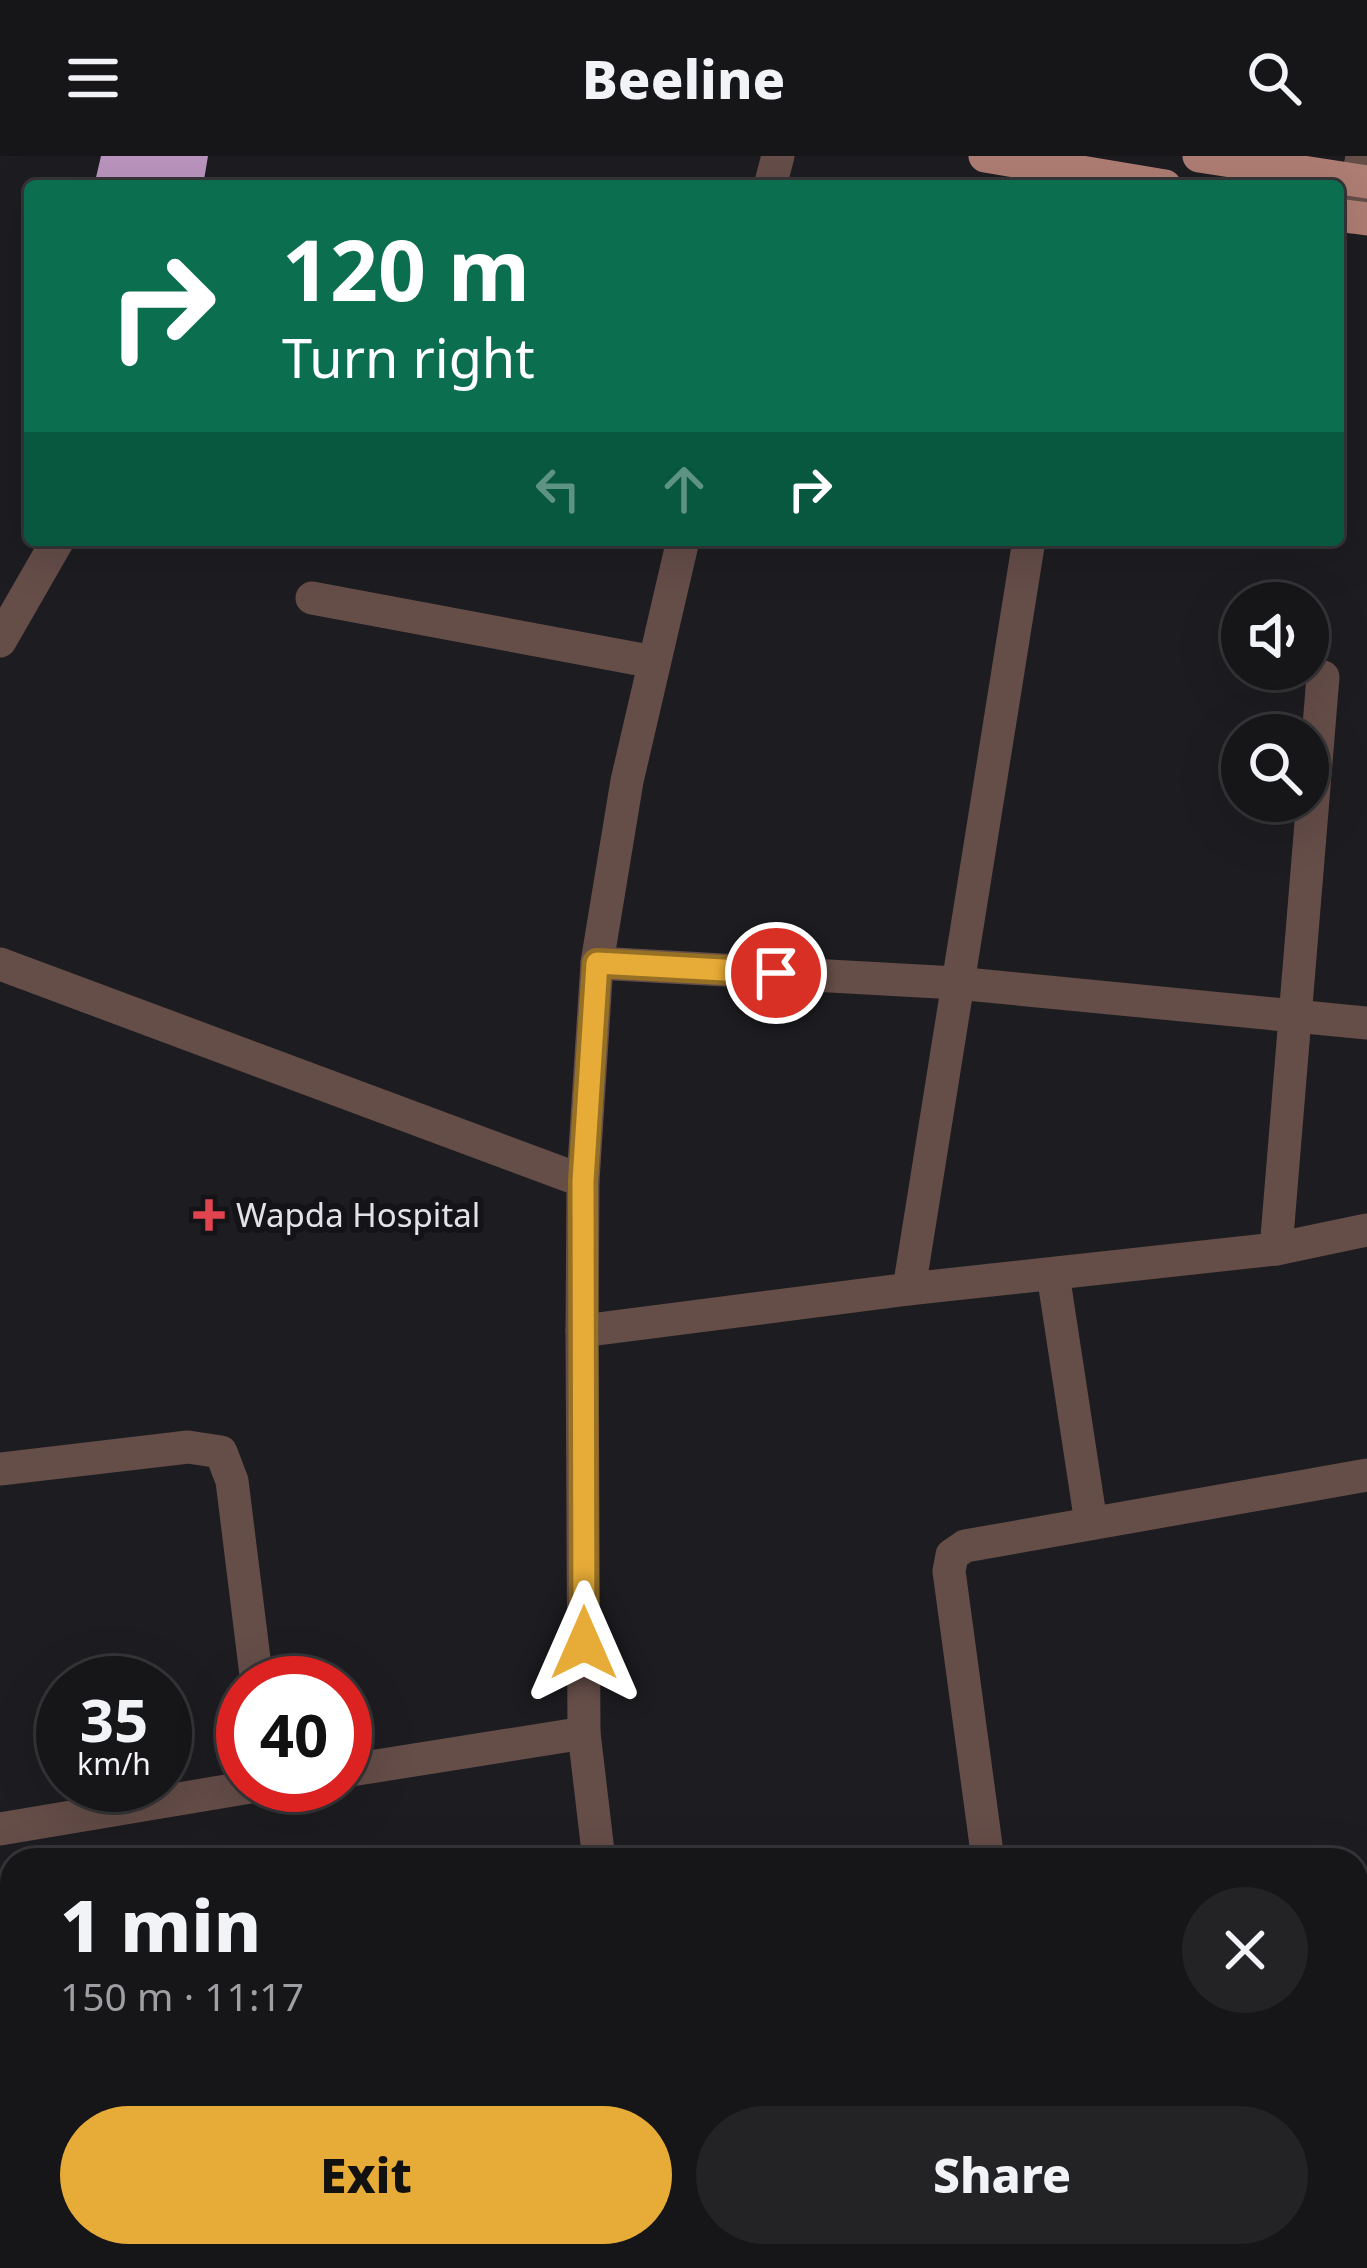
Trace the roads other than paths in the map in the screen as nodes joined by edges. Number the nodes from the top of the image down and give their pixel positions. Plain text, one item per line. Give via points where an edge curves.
1 (985, 156) edge
2 (1199, 156) edge
3 (1362, 173) edge
4 (1129, 180) edge
5 (1352, 217) edge
6 (55, 546) edge
7 (682, 546) edge
8 (1028, 546) edge
9 (312, 598) dead end
10 (0, 641) edge
11 (654, 662) junction
12 (1322, 690) edge
13 (597, 963) junction
14 (0, 964) edge
15 (956, 983) junction
16 (1295, 1013) junction
17 (1367, 1023) edge
18 (583, 1181) junction
19 (1367, 1230) edge
20 (1276, 1249) junction
21 (1053, 1274) junction
22 (909, 1289) junction
23 (582, 1331) junction
24 (0, 1469) edge
25 (1367, 1475) edge
26 (1090, 1523) junction
27 (254, 1656) edge
28 (584, 1732) junction
29 (372, 1767) edge
30 (216, 1793) edge
31 (0, 1829) edge
32 (598, 1848) edge
33 (986, 1848) edge

1 - 4 main road
2 - 3 main road
3 - 5 street
6 - 10 street
7 - 11 street
8 - 15 street
9 - 11 street
11 - 13 street
12 - 16 street
13 - 15 street
13 - 18 street
14 - 18 street
15 - 16 street
15 - 22 street
16 - 17 street
16 - 20 street
18 - 23 street
19 - 20 street
20 - 21 street
21 - 22 street
21 - 26 street
22 - 23 street
23 - 28 street
24 - 27 street via 188,1447 221,1452 232,1481
25 - 26 street
26 - 33 street via 952,1555
28 - 29 street
28 - 32 street
30 - 31 street

